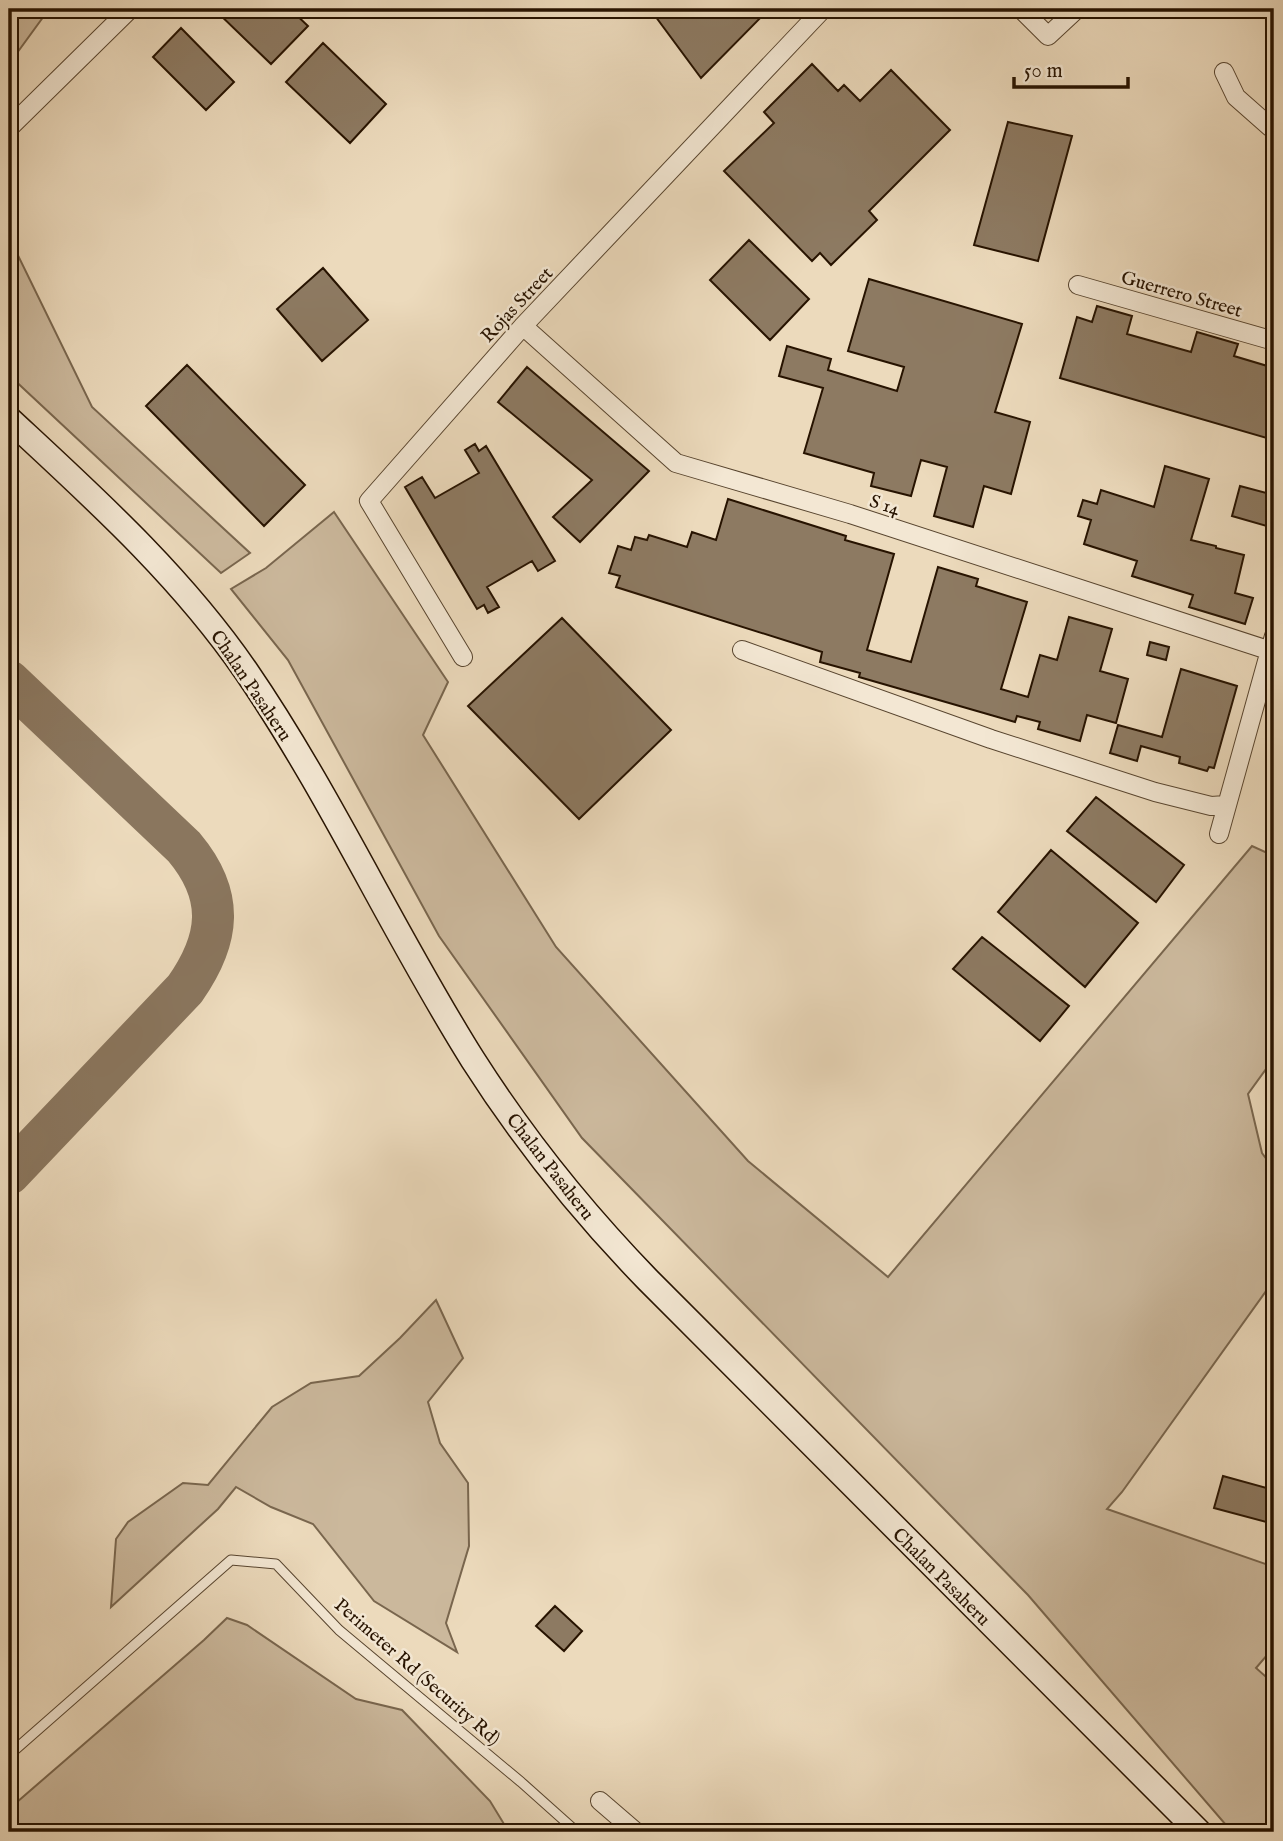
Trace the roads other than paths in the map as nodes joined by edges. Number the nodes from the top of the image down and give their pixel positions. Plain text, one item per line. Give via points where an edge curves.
1 (130, 9) edge
2 (823, 9) edge
3 (1021, 9) edge
4 (1077, 9) edge
5 (1224, 72) dead end
6 (9, 128) edge
7 (1274, 129) edge
8 (1078, 285) dead end
9 (523, 326) junction
10 (1274, 341) edge
11 (9, 419) edge
12 (1273, 646) edge
13 (742, 650) dead end
14 (463, 657) dead end
15 (1226, 805) junction
16 (1219, 834) dead end
17 (9, 1755) edge
18 (600, 1801) dead end
19 (577, 1832) edge
20 (636, 1832) edge
21 (1199, 1832) edge

1 - 6 street
2 - 9 street, Rojas Street
3 - 4 street via 1048,36
5 - 7 street via 1236,97
8 - 10 street, Guerrero Street
9 - 12 street, S 14 via 676,463
9 - 14 street, Rojas Street via 369,501
11 - 21 main road, Chalan Pasaheru via 150,554 226,644 289,739 473,1059 523,1134 582,1209 657,1290
12 - 15 street
13 - 15 street via 1142,788 1211,806
15 - 16 street
17 - 19 lane, Perimeter Rd (Security Rd) via 231,1560 276,1564 339,1630
18 - 20 street

